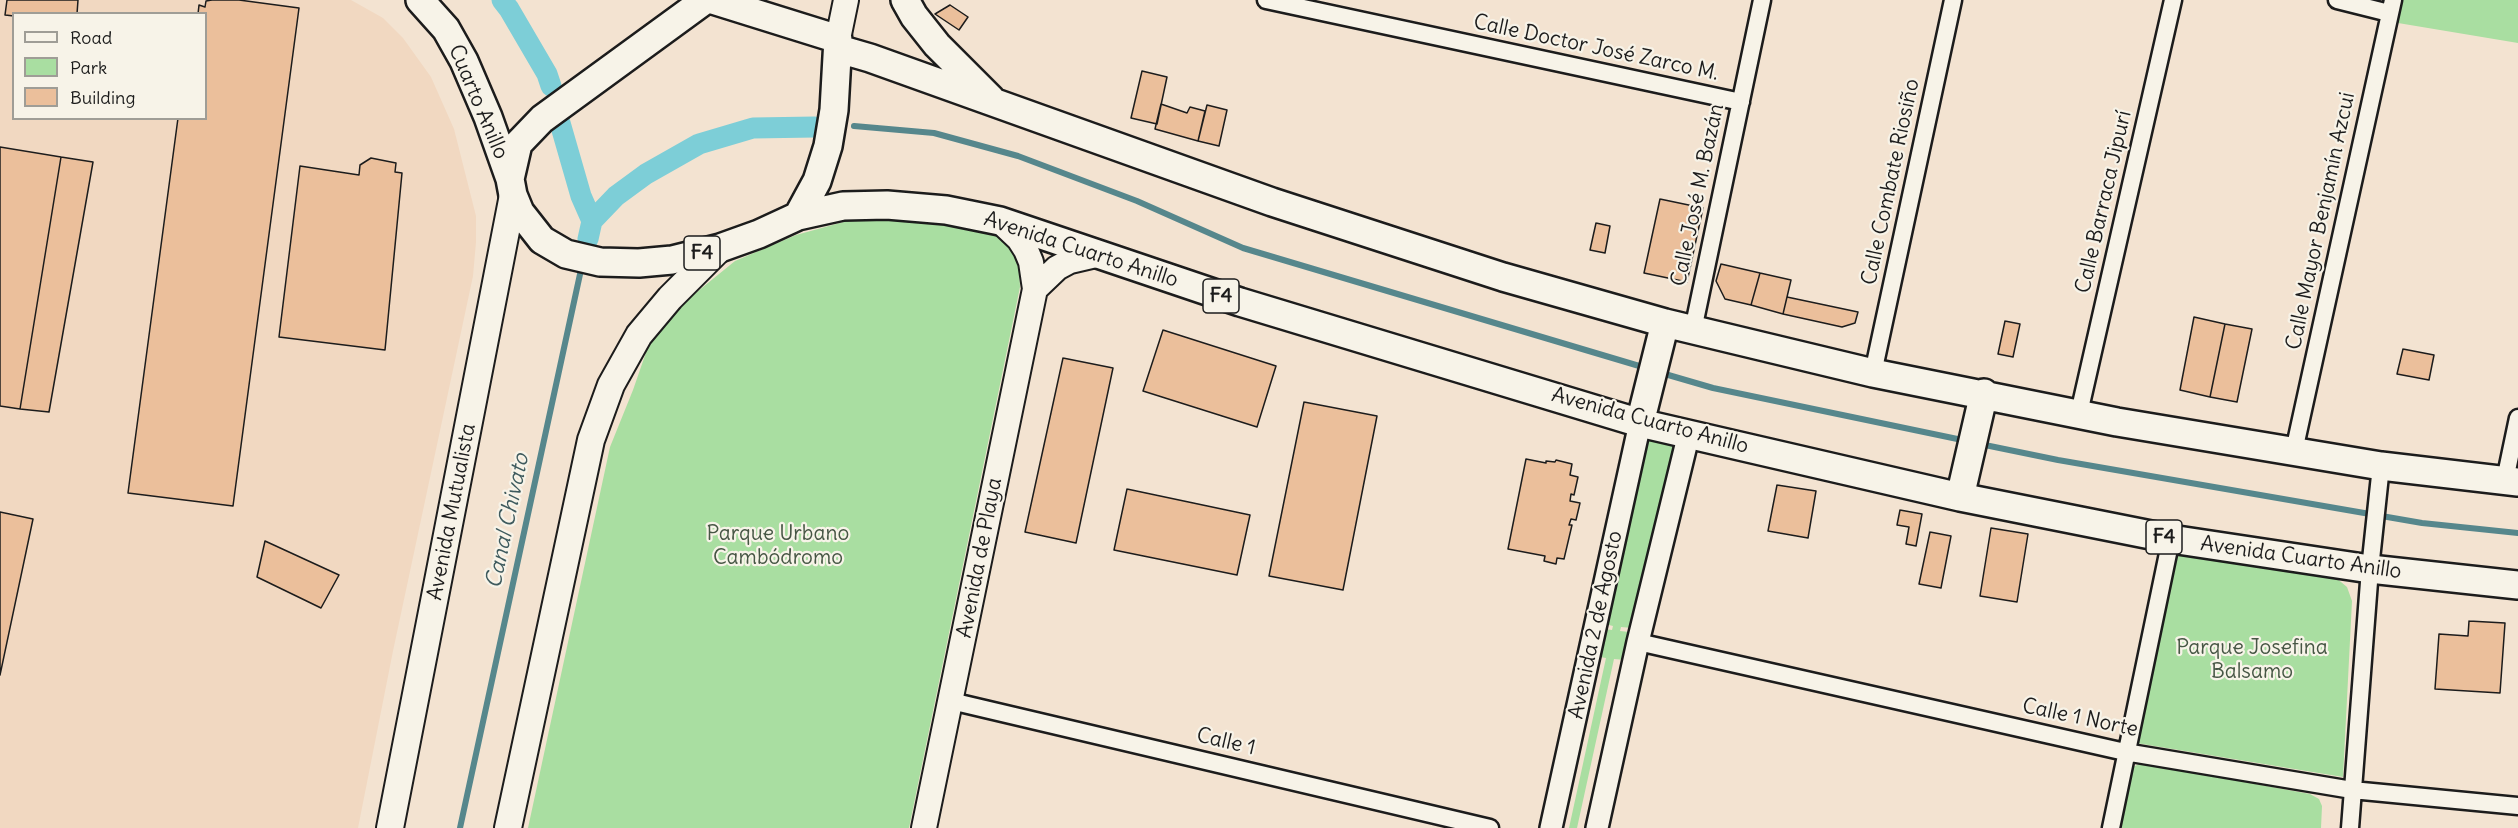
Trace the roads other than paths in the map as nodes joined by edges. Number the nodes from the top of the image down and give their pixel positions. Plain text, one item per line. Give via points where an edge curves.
1 (420, 0) edge
2 (714, 0) edge
3 (846, 0) edge
4 (905, 0) edge
5 (1266, 0) edge
6 (1762, 0) edge
7 (1953, 0) edge
8 (2173, 0) edge
9 (2337, 0) edge
10 (1313, 5) edge
11 (2391, 7) edge
12 (838, 44) junction
13 (1741, 102) junction
14 (996, 105) junction
15 (512, 187) junction
16 (798, 216) junction
17 (1000, 221) junction
18 (720, 248) junction
19 (1100, 254) junction
20 (1035, 289) junction
21 (1693, 330) junction
22 (1663, 332) junction
23 (1873, 373) junction
24 (1981, 402) junction
25 (1643, 411) junction
26 (2079, 413) junction
27 (2518, 418) edge
28 (1689, 434) junction
29 (2294, 451) junction
30 (2381, 466) junction
31 (2512, 481) edge
32 (1962, 488) junction
33 (2171, 539) junction
34 (2370, 569) junction
35 (2518, 585) edge
36 (1638, 642) junction
37 (951, 701) junction
38 (2125, 752) junction
39 (2352, 790) junction
40 (2518, 806) edge
41 (390, 828) edge
42 (508, 828) edge
43 (924, 828) edge
44 (1490, 828) edge
45 (1551, 828) edge
46 (1597, 828) edge
47 (2111, 828) edge
48 (2350, 828) edge

1 - 15 highway, Cuarto Anillo / F4 via 446,29 464,61
2 - 12 highway
2 - 15 highway via 542,119 518,144
3 - 12 main road
4 - 14 highway via 937,45
5 - 10 street, Calle Doctor José Zarco M.
6 - 13 street, Calle José M. Bazán
7 - 23 street, Calle Combate Riosiño
8 - 26 street, Calle Barraca Jipurí
9 - 11 street
10 - 13 street, Calle Doctor José Zarco M.
11 - 29 street, Calle Mayor Benjamín Azcui
12 - 14 highway
12 - 16 highway via 828,146 818,181
13 - 21 street, Calle José M. Bazán
14 - 22 highway
15 - 18 highway, F4 via 530,227 542,240 566,254 600,262 639,263 672,260
15 - 41 main road, Avenida Mutualista
16 - 17 highway, Avenida Cuarto Anillo / F4 via 843,206 887,205 946,210
16 - 18 highway, F4
17 - 19 highway, Avenida Cuarto Anillo / F4
17 - 20 main road, Avenida de Playa via 1026,250
18 - 42 main road via 639,335 607,396 591,440
19 - 20 main road via 1070,261
19 - 25 highway, Avenida Cuarto Anillo / F4 via 1240,302
20 - 37 main road, Avenida de Playa
21 - 22 highway
21 - 23 highway
22 - 25 highway
23 - 24 highway
24 - 26 highway
24 - 32 highway
25 - 28 highway, Avenida Cuarto Anillo / F4
25 - 45 street, Avenida 2 de Agosto
26 - 29 highway
27 - 31 street
28 - 32 highway, Avenida Cuarto Anillo / F4
28 - 36 street
29 - 30 highway
30 - 31 highway
30 - 34 street
32 - 33 highway, Avenida Cuarto Anillo / F4
33 - 34 highway, Avenida Cuarto Anillo / F4
33 - 38 street
34 - 35 highway, Avenida Cuarto Anillo / F4
34 - 39 street
36 - 38 street, Calle 1 Norte
36 - 46 street
37 - 43 main road, Avenida de Playa
37 - 44 street, Calle 1
38 - 39 street, Calle 1 Norte
38 - 47 street
39 - 40 street, Calle 1 Norte
39 - 48 street

